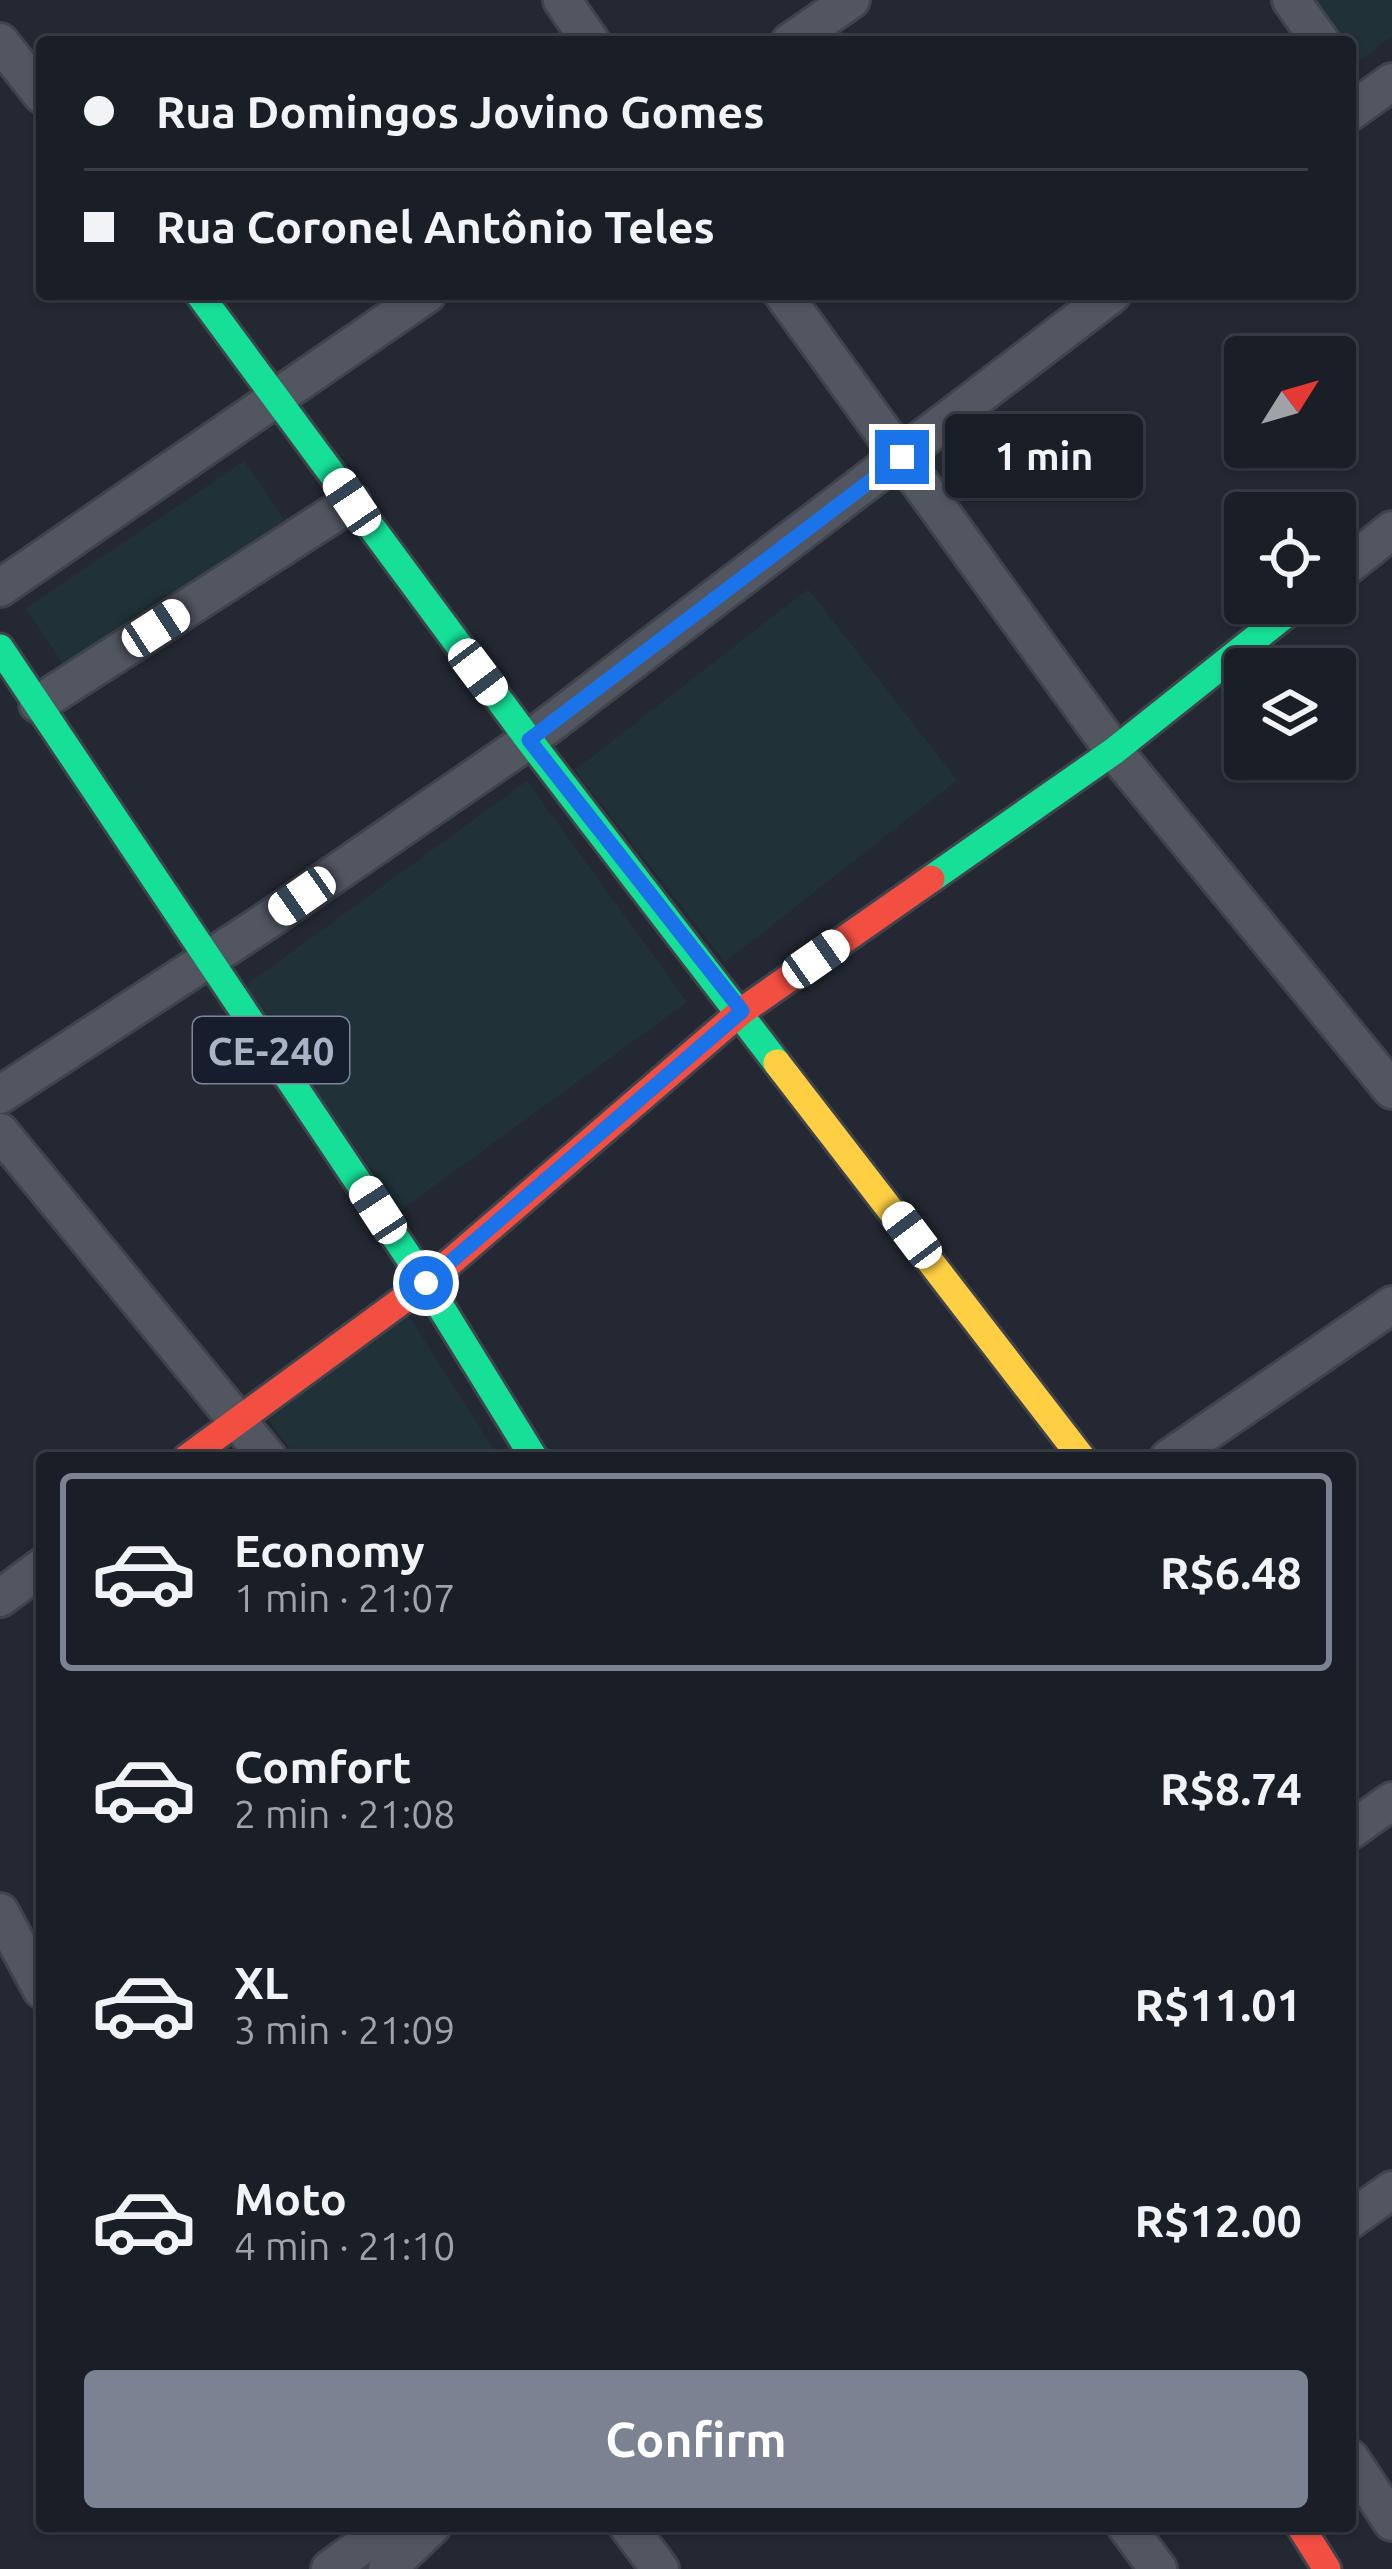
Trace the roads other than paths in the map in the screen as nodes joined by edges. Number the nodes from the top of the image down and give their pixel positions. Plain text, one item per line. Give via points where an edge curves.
1 (562, 0) edge
2 (851, 0) edge
3 (1291, 0) edge
4 (587, 36) edge
5 (799, 36) edge
6 (1317, 36) edge
7 (0, 42) edge
8 (36, 87) edge
9 (204, 300) edge
10 (418, 300) edge
11 (787, 300) edge
12 (1104, 300) edge
13 (280, 396) junction
14 (902, 457) junction
15 (352, 502) junction
16 (1392, 530) edge
17 (1356, 559) edge
18 (0, 587) edge
19 (1274, 624) edge
20 (0, 648) edge
21 (38, 704) junction
22 (529, 740) junction
23 (1114, 751) junction
24 (209, 957) junction
25 (742, 1011) junction
26 (1392, 1090) edge
27 (0, 1095) edge
28 (0, 1132) edge
29 (426, 1283) junction
30 (1392, 1306) edge
31 (237, 1420) junction
32 (195, 1452) edge
33 (263, 1452) edge
34 (530, 1452) edge
35 (1077, 1452) edge
36 (1178, 1452) edge
37 (36, 1571) edge
38 (0, 1598) edge
39 (1388, 1811) edge
40 (1356, 1828) edge
41 (0, 1912) edge
42 (36, 1979) edge
43 (1392, 2190) edge
44 (1356, 2216) edge
45 (1356, 2482) edge
46 (1392, 2522) edge
47 (408, 2532) edge
48 (411, 2532) edge
49 (632, 2532) edge
50 (1130, 2532) edge
51 (1307, 2532) edge
52 (330, 2569) edge
53 (386, 2569) edge
54 (660, 2569) edge
55 (1158, 2569) edge
56 (1327, 2569) edge

1 - 4 street
2 - 5 street
3 - 6 street
7 - 8 street
9 - 13 street
10 - 13 street
11 - 14 street
12 - 14 street
13 - 15 street
13 - 18 street
14 - 22 street
14 - 23 street
15 - 21 street
15 - 22 street
16 - 17 street
19 - 23 street
20 - 21 street, CE-240
21 - 24 street, CE-240
22 - 24 street
22 - 25 street
23 - 25 street
23 - 26 street
24 - 27 street
24 - 29 street, CE-240
25 - 29 street
25 - 35 street
28 - 31 street
29 - 31 street
29 - 34 street, CE-240
30 - 36 street
31 - 32 street
31 - 33 street
37 - 38 street
39 - 40 street
41 - 42 street
43 - 44 street
45 - 46 street
47 - 52 street
48 - 53 street
49 - 54 street
50 - 55 street
51 - 56 street

